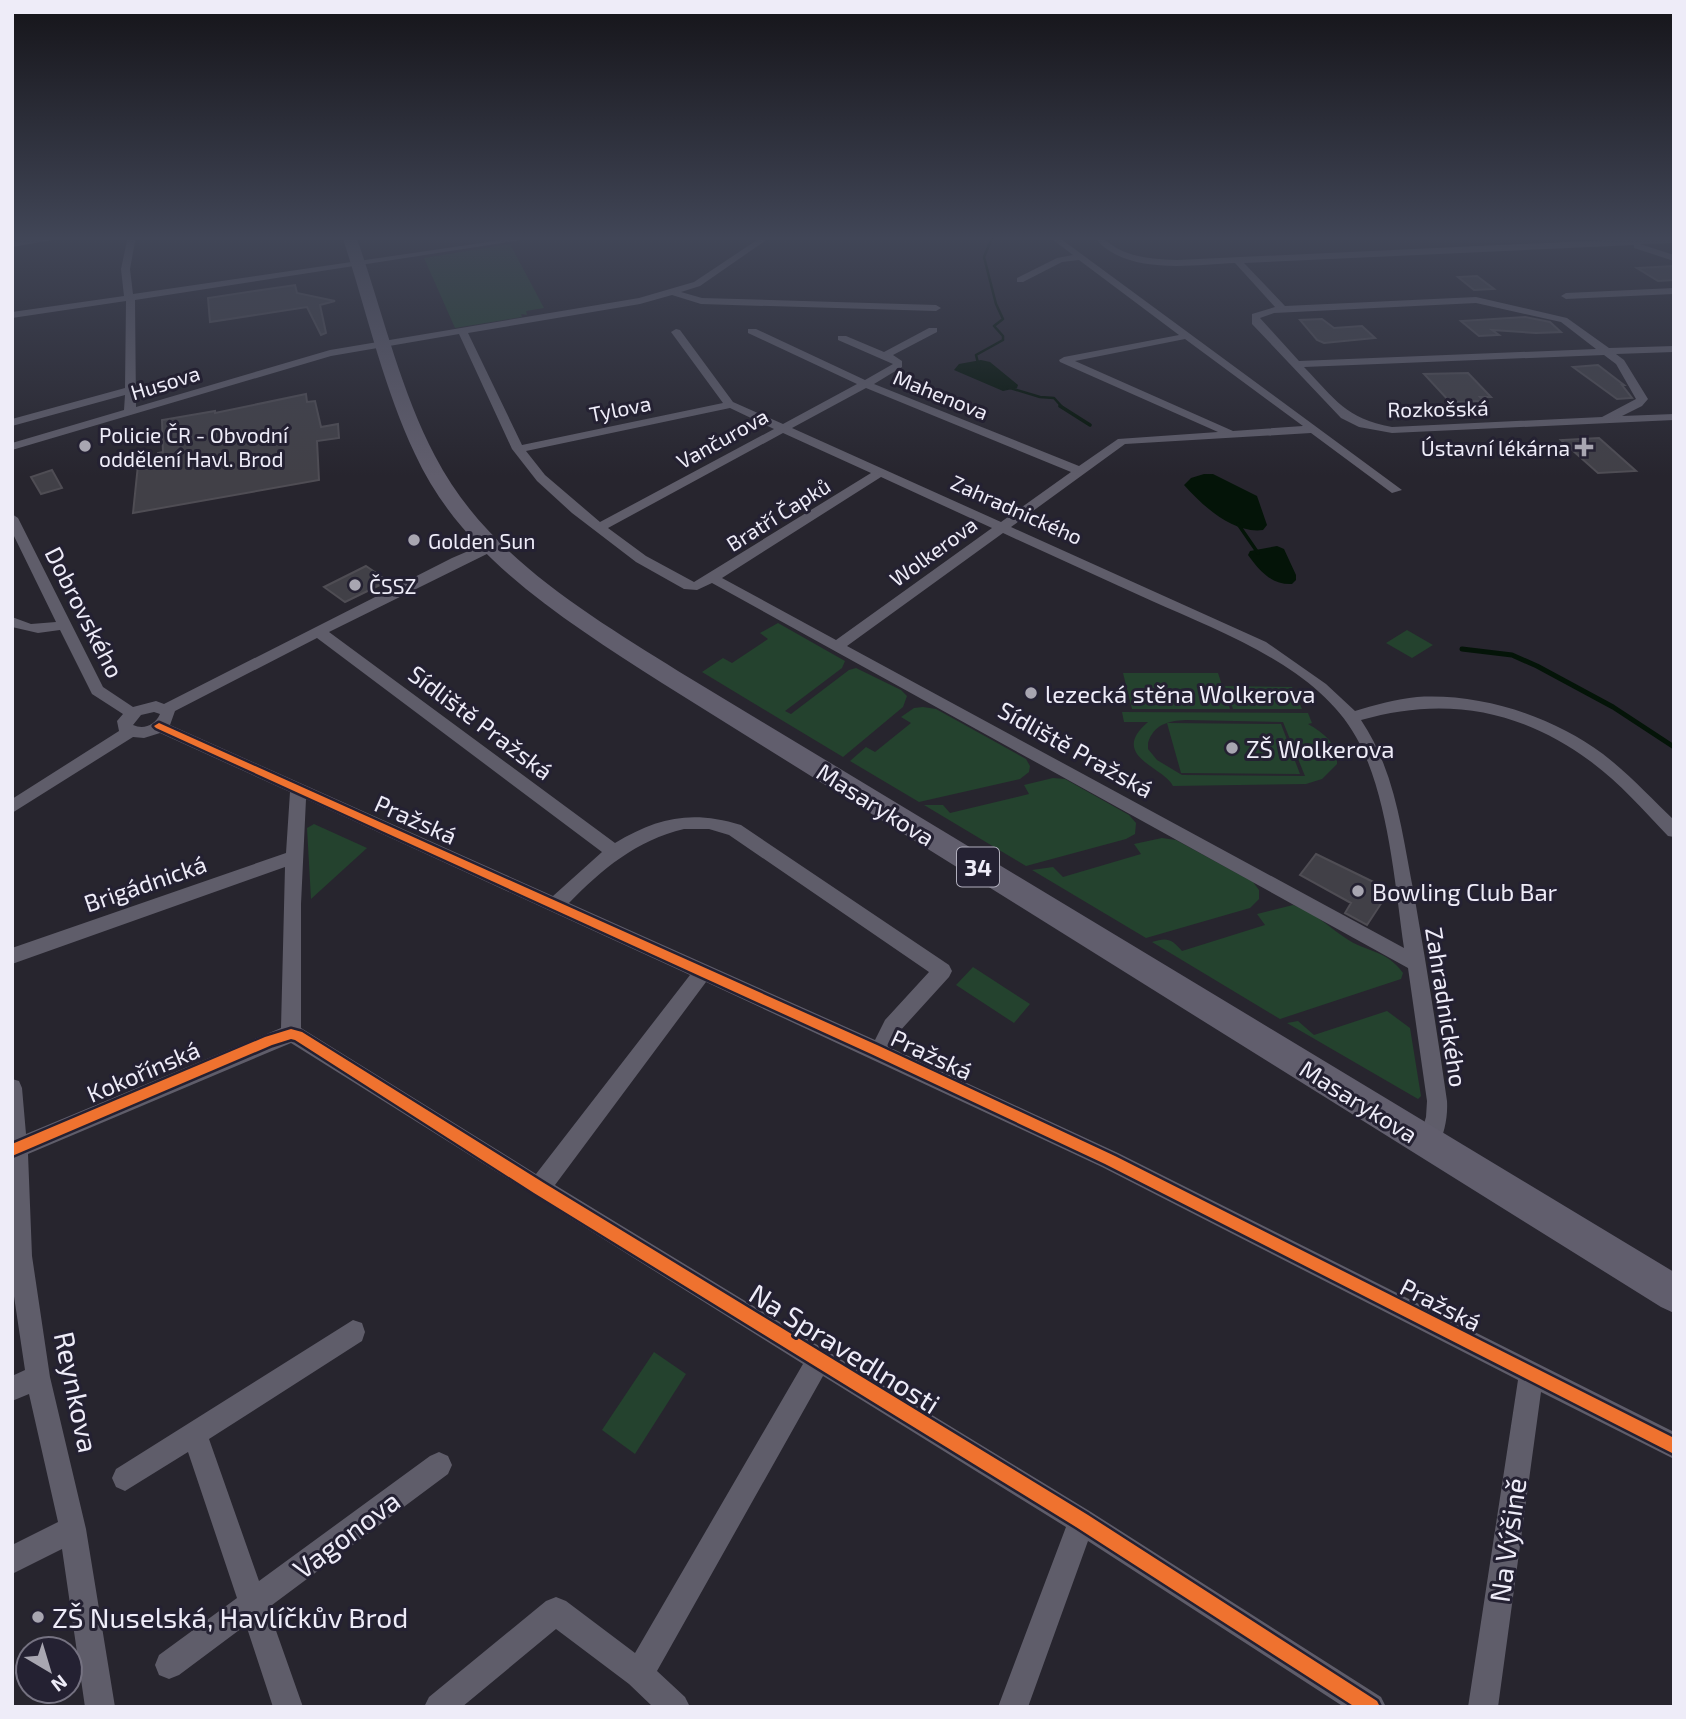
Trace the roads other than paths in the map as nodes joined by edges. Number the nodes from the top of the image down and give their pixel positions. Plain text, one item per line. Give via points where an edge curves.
1 (131, 316) edge
2 (376, 316) edge
3 (550, 316) edge
4 (1160, 316) edge
5 (1255, 316) edge
6 (1551, 316) edge
7 (933, 330) dead end
8 (462, 331) junction
9 (752, 331) dead end
10 (676, 332) dead end
11 (1187, 336) junction
12 (842, 338) dead end
13 (384, 343) junction
14 (1674, 349) edge
15 (1607, 352) junction
16 (884, 356) junction
17 (1296, 364) junction
18 (863, 383) junction
19 (131, 390) junction
20 (730, 405) junction
21 (130, 413) junction
22 (1674, 417) edge
23 (1605, 420) junction
24 (12, 423) edge
25 (781, 428) junction
26 (1315, 429) junction
27 (1231, 433) junction
28 (12, 447) edge
29 (518, 449) junction
30 (1080, 471) junction
31 (881, 472) junction
32 (1396, 490) dead end
33 (12, 518) edge
34 (1002, 527) junction
35 (599, 528) junction
36 (492, 546) junction
37 (712, 578) junction
38 (12, 621) edge
39 (65, 624) junction
40 (319, 632) junction
41 (837, 646) junction
42 (132, 713) junction
43 (163, 718) junction
44 (1352, 718) junction
45 (129, 732) junction
46 (298, 788) junction
47 (12, 807) edge
48 (1674, 831) edge
49 (614, 852) junction
50 (295, 857) junction
51 (556, 905) junction
52 (12, 957) edge
53 (1417, 964) junction
54 (703, 972) junction
55 (291, 1034) junction
56 (879, 1052) junction
57 (12, 1088) edge
58 (1429, 1143) junction
59 (15, 1149) edge
60 (539, 1188) junction
61 (16, 1258) edge
62 (1674, 1294) edge
63 (353, 1332) dead end
64 (819, 1359) junction
65 (1531, 1373) junction
66 (38, 1377) junction
67 (12, 1389) edge
68 (195, 1434) junction
69 (1674, 1446) edge
70 (439, 1465) dead end
71 (125, 1478) dead end
72 (1082, 1521) junction
73 (73, 1529) junction
74 (12, 1560) edge
75 (253, 1603) junction
76 (169, 1665) dead end
77 (639, 1674) junction
78 (100, 1707) edge
79 (288, 1707) edge
80 (439, 1707) edge
81 (675, 1707) edge
82 (1013, 1707) edge
83 (1371, 1707) edge
84 (1483, 1707) edge

1 - 19 street
2 - 13 main road, Masarykova / 34
3 - 8 street, Husova
4 - 11 street
5 - 17 street, Rozkošská
6 - 15 street, Rozkošská via 1564,320
7 - 16 street
8 - 13 street, Husova
8 - 29 street
9 - 18 street, Mahenova
10 - 20 street, Zahradnického
11 - 26 street
11 - 27 street via 1064,360
12 - 16 street
13 - 21 street, Husova via 323,355
13 - 36 main road, Masarykova / 34 via 432,468
14 - 15 street, Rozkošská
15 - 17 street, Rozkošská
15 - 23 street, Rozkošská via 1620,362 1642,399
16 - 18 street, Vančurova via 898,363 897,367
17 - 23 street, Rozkošská via 1345,416 1379,429
18 - 25 street, Vančurova
18 - 30 street, Mahenova
19 - 21 street
19 - 24 street, Husova
20 - 25 street, Zahradnického
20 - 29 street, Tylova
21 - 28 street, Husova
22 - 23 street, Rozkošská
25 - 31 street, Zahradnického
25 - 35 street, Vančurova
26 - 27 street
26 - 32 street
27 - 30 street, Wolkerova via 1122,441
29 - 35 street via 541,478
30 - 34 street, Wolkerova
31 - 34 street, Zahradnického
31 - 37 street, Bratří Čapků
33 - 39 street, Dobrovského
34 - 41 street, Wolkerova
34 - 44 street, Zahradnického via 1261,645 1315,683
35 - 37 street, Bratří Čapků via 641,559 693,586
36 - 40 street
36 - 58 main road, Masarykova / 34 via 558,603 670,677
37 - 41 street, Sídliště Pražská
38 - 39 street via 35,630
39 - 42 street, Dobrovského via 97,690
40 - 43 street
40 - 49 street, Sídliště Pražská
41 - 53 street, Sídliště Pražská
42 - 43 street via 151,706
42 - 45 street via 124,724
43 - 45 street via 146,732
43 - 46 street, Pražská
44 - 48 street via 1426,702 1519,718 1596,757
44 - 53 street, Zahradnického via 1370,748 1380,779
45 - 47 street
46 - 50 street
46 - 51 street, Pražská
49 - 51 street
49 - 56 street via 664,826 694,821 723,825 942,971 892,1026
50 - 52 street, Brigádnická
50 - 55 street
51 - 54 street, Pražská
53 - 58 street, Zahradnického via 1438,1109
54 - 56 street, Pražská
54 - 60 street
55 - 59 street, Kokořínská
55 - 60 street, Na Spravedlnosti
56 - 65 street, Pražská via 1110,1160
57 - 59 street, Reynkova
58 - 62 main road, Masarykova / 34
59 - 61 street, Reynkova
60 - 64 street, Na Spravedlnosti
61 - 66 street, Reynkova
63 - 68 street
64 - 72 street, Na Spravedlnosti
64 - 77 street, Na Spravedlnosti
65 - 69 street, Pražská
65 - 84 street, Na Výšině
66 - 67 street
66 - 73 street, Reynkova
68 - 71 street
68 - 75 street
70 - 75 street, Vagonova
72 - 82 street
72 - 83 street, Na Spravedlnosti
73 - 74 street
73 - 78 street, Reynkova
75 - 76 street, Vagonova
75 - 79 street
77 - 80 street via 556,1611
77 - 81 street

